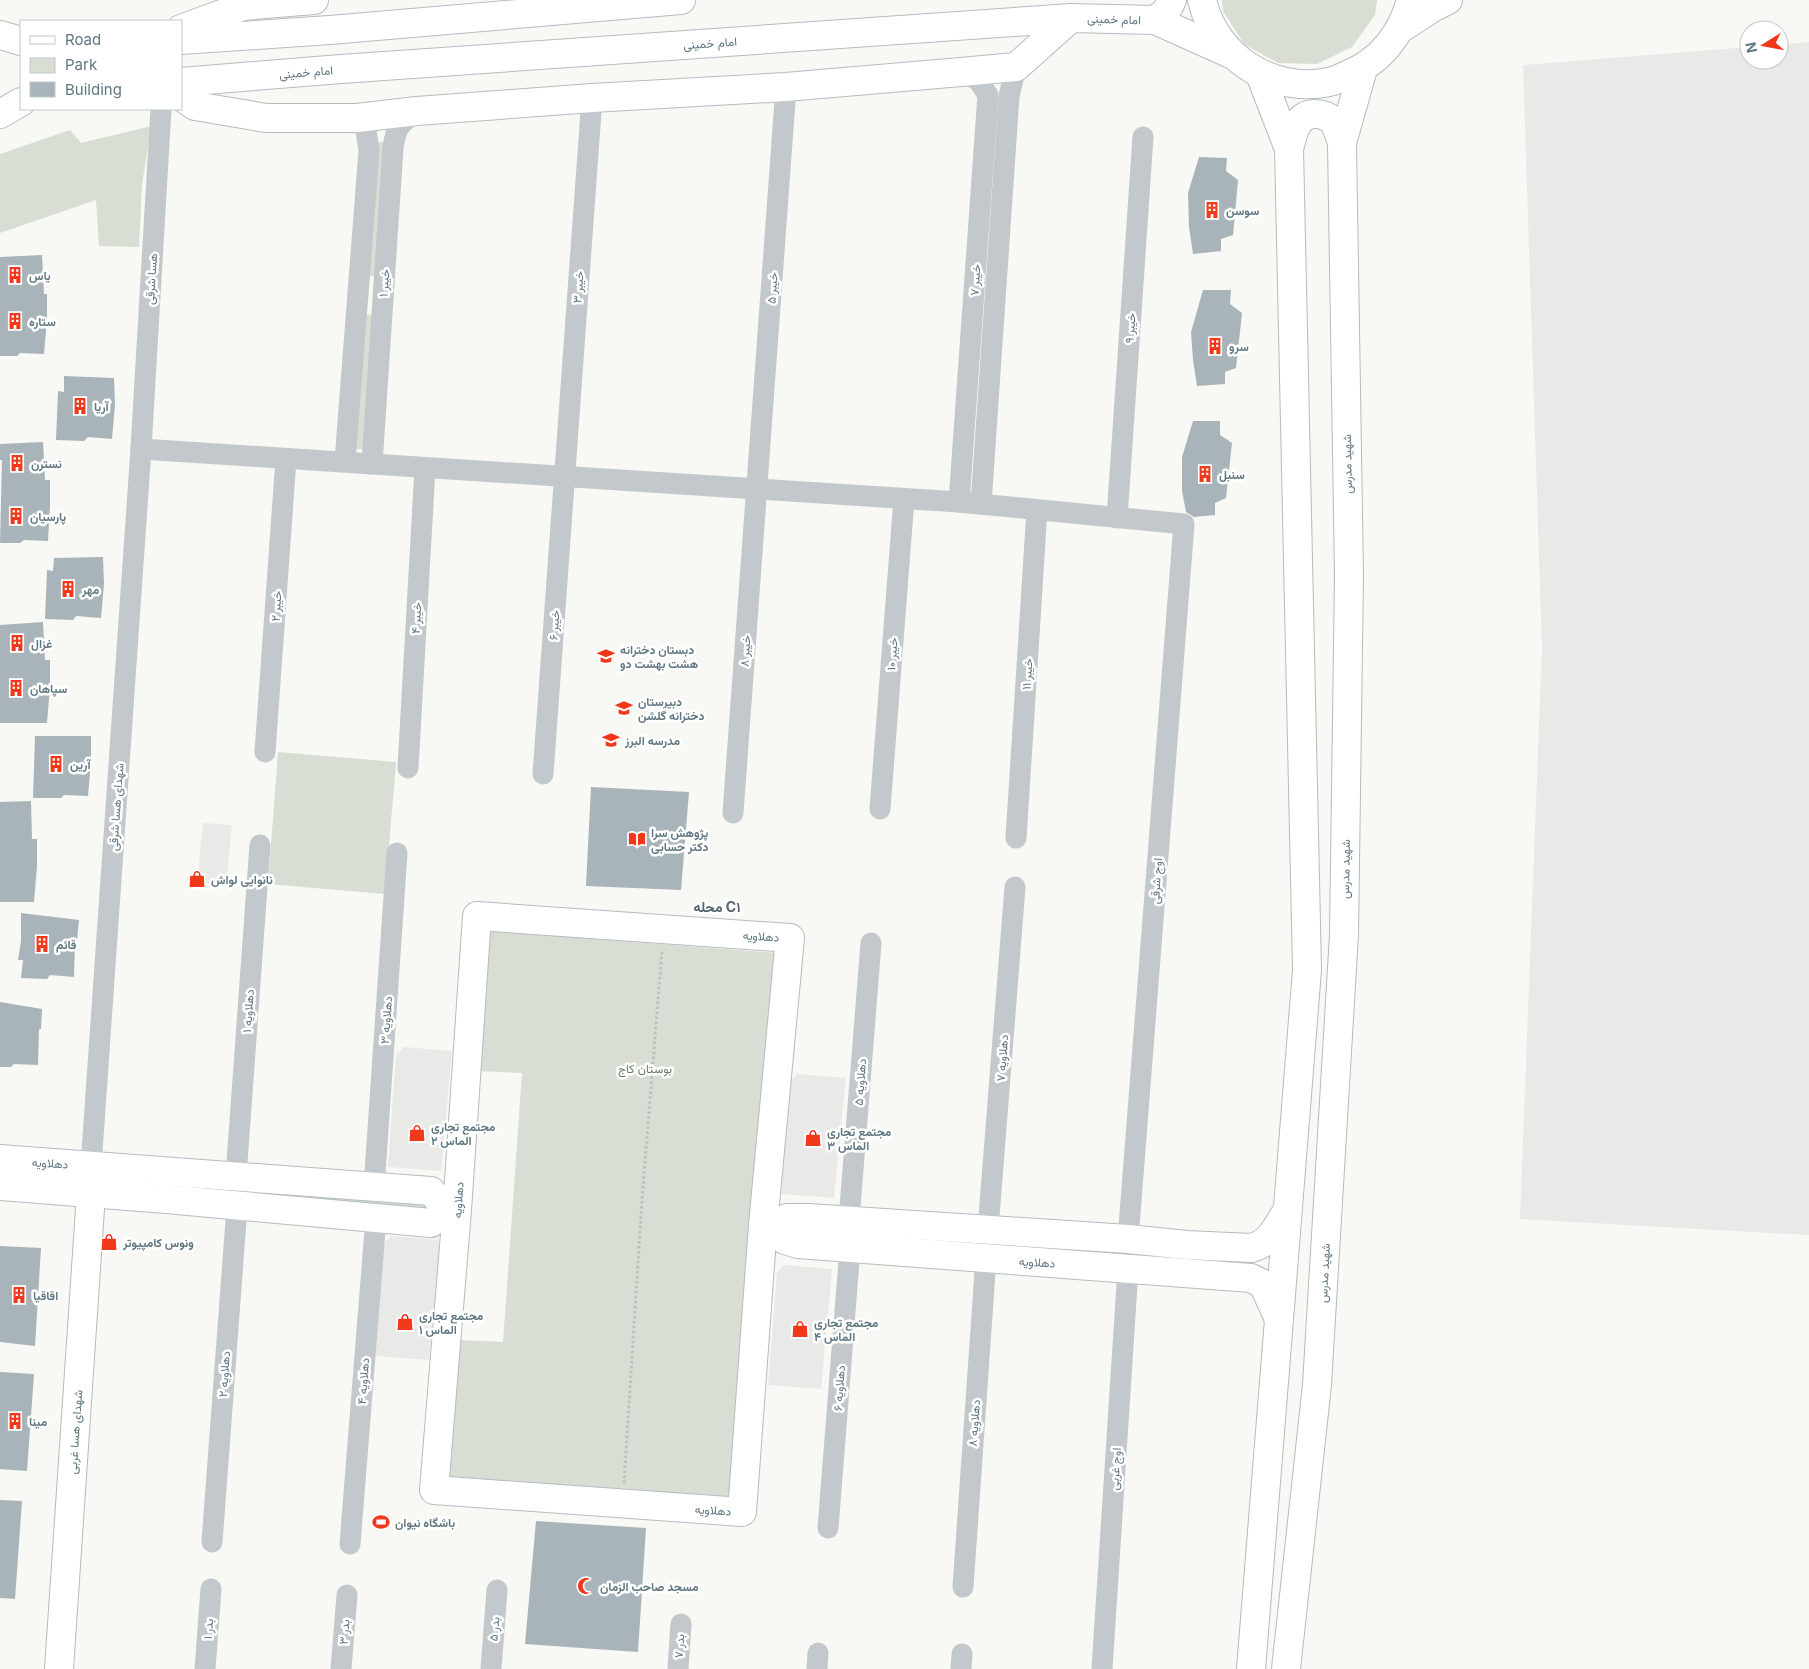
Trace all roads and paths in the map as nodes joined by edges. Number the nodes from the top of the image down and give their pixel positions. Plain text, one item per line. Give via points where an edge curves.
1 (314, 0) edge
2 (681, 0) edge
3 (1172, 0) edge
4 (1202, 0) edge
5 (1411, 0) edge
6 (1448, 0) edge
7 (1071, 18) junction
8 (1155, 20) junction
9 (182, 29) edge
10 (1400, 29) junction
11 (0, 35) edge
12 (182, 40) edge
13 (20, 41) edge
14 (1232, 55) junction
15 (1016, 67) junction
16 (1363, 69) junction
17 (961, 72) junction
18 (1260, 74) junction
19 (182, 82) edge
20 (786, 86) junction
21 (988, 95) junction
22 (1009, 96) junction
23 (182, 97) edge
24 (592, 98) junction
25 (20, 103) edge
26 (161, 110) edge
27 (417, 111) junction
28 (0, 114) edge
29 (362, 126) junction
30 (394, 138) junction
31 (1142, 138) dead end
32 (1342, 143) junction
33 (1289, 149) junction
34 (975, 280) junction
35 (996, 283) junction
36 (358, 300) junction
37 (383, 301) junction
38 (140, 449) junction
39 (286, 459) junction
40 (345, 461) junction
41 (372, 464) junction
42 (425, 468) junction
43 (564, 476) junction
44 (757, 490) junction
45 (904, 499) junction
46 (959, 502) junction
47 (981, 504) junction
48 (1037, 510) junction
49 (1117, 518) junction
50 (265, 752) dead end
51 (408, 768) dead end
52 (544, 774) dead end
53 (880, 810) dead end
54 (734, 812) dead end
55 (1016, 838) dead end
56 (260, 845) dead end
57 (397, 853) dead end
58 (1015, 887) dead end
59 (663, 929) junction
60 (871, 944) dead end
61 (12, 1160) edge
62 (91, 1166) junction
63 (170, 1172) junction
64 (236, 1176) junction
65 (311, 1182) junction
66 (10, 1187) edge
67 (374, 1187) junction
68 (91, 1194) junction
69 (166, 1199) junction
70 (237, 1206) junction
71 (452, 1210) junction
72 (1288, 1210) junction
73 (308, 1212) junction
74 (376, 1218) junction
75 (850, 1220) junction
76 (917, 1224) junction
77 (771, 1225) junction
78 (988, 1230) junction
79 (1059, 1234) junction
80 (1128, 1239) junction
81 (1187, 1246) junction
82 (850, 1248) junction
83 (912, 1253) junction
84 (986, 1258) junction
85 (1054, 1263) junction
86 (1128, 1269) junction
87 (1180, 1273) junction
88 (1279, 1321) junction
89 (622, 1504) junction
90 (828, 1528) dead end
91 (212, 1542) dead end
92 (350, 1544) dead end
93 (963, 1588) dead end
94 (211, 1589) dead end
95 (497, 1590) dead end
96 (347, 1595) dead end
97 (681, 1624) dead end
98 (58, 1669) edge
99 (205, 1669) edge
100 (341, 1669) edge
101 (491, 1669) edge
102 (678, 1669) edge
103 (1102, 1669) edge
104 (1251, 1669) edge
105 (1286, 1669) edge

1 - 9 main road via 243,6
2 - 12 main road
3 - 8 main road via 1166,12
4 - 14 main road via 1216,36
5 - 10 main road
6 - 10 main road
7 - 8 main road, امام خمینی
7 - 15 main road
7 - 19 main road, امام خمینی
8 - 14 main road, امام خمینی
10 - 16 main road via 1384,52
11 - 13 main road
14 - 18 main road
15 - 17 main road
15 - 22 street, خیبر ۷
16 - 18 main road via 1330,82 1294,84
16 - 32 main road, شهید مدرس
17 - 20 main road
17 - 21 street via 978,80
18 - 33 main road
20 - 24 main road
20 - 44 street, خیبر ۵
21 - 22 street via 999,87 1005,89
21 - 34 street, خیبر ۷
22 - 35 street, خیبر ۷
23 - 29 main road via 195,106 266,118
24 - 27 main road
24 - 43 street, خیبر ۳
25 - 28 main road
26 - 38 street, هسا شرقی
27 - 29 main road
27 - 30 street via 403,122
29 - 30 street via 388,132
29 - 36 street, خیبر ۱ via 369,151
30 - 37 street, خیبر ۱
31 - 49 street, خیبر ۹
32 - 33 main road via 1333,121 1322,114 1310,114 1300,120
32 - 105 main road, شهید مدرس via 1349,576 1344,935 1317,1385
33 - 72 main road via 1307,970
34 - 35 street
34 - 46 street, خیبر ۷
35 - 47 street, خیبر ۷
36 - 37 street
36 - 40 street, خیبر ۱
37 - 41 street, خیبر ۱
38 - 39 street
38 - 62 street, شهدای هسا شرقی
39 - 40 street
39 - 50 street, خیبر ۲
40 - 41 street
41 - 42 street
42 - 43 street
42 - 51 street, خیبر ۴
43 - 44 street
43 - 52 street, خیبر ۶
44 - 45 street
44 - 54 street, خیبر ۸
45 - 46 street
45 - 53 street, خیبر ۱۰
46 - 47 street
47 - 48 street
48 - 49 street
48 - 55 street, خیبر ۱۱
49 - 80 street, اوج شرقی via 1184,524
56 - 64 street, دهلاویه ۱
57 - 67 street, دهلاویه ۳
58 - 78 street, دهلاویه ۷
59 - 71 main road, دهلاویه via 477,916
59 - 77 main road, دهلاویه via 790,938
59 - 89 path
60 - 75 street, دهلاویه ۵
61 - 62 main road, دهلاویه
61 - 66 main road
62 - 63 main road, دهلاویه
63 - 64 main road, دهلاویه
63 - 69 main road
64 - 65 main road, دهلاویه
65 - 67 main road, دهلاویه
65 - 73 main road
66 - 68 main road, دهلاویه
67 - 71 main road, دهلاویه via 431,1191
68 - 69 main road, دهلاویه
68 - 98 main road, شهدای هسا غربی
69 - 70 main road, دهلاویه
70 - 73 main road, دهلاویه
70 - 91 street, دهلاویه ۲
71 - 74 main road, دهلاویه via 431,1223
71 - 89 main road, دهلاویه via 434,1490
72 - 81 main road via 1261,1246
72 - 88 main road
73 - 74 main road, دهلاویه
74 - 92 street, دهلاویه ۴
75 - 76 main road
75 - 77 main road via 787,1218
76 - 78 main road
76 - 83 main road
77 - 82 main road, دهلاویه via 785,1240 798,1244
77 - 89 main road, دهلاویه via 742,1512
78 - 79 main road
79 - 80 main road
79 - 85 main road
80 - 81 main road
81 - 87 main road
82 - 83 main road, دهلاویه
82 - 90 street, دهلاویه ۶
83 - 84 main road, دهلاویه
84 - 85 main road, دهلاویه
84 - 93 street, دهلاویه ۸
85 - 86 main road, دهلاویه
86 - 87 main road, دهلاویه
86 - 103 street, اوج غربی
87 - 88 main road, دهلاویه via 1252,1278 1263,1284
88 - 104 main road
94 - 99 street, بدر ۱
95 - 101 street, بدر ۵
96 - 100 street, بدر ۳
97 - 102 street, بدر ۷

